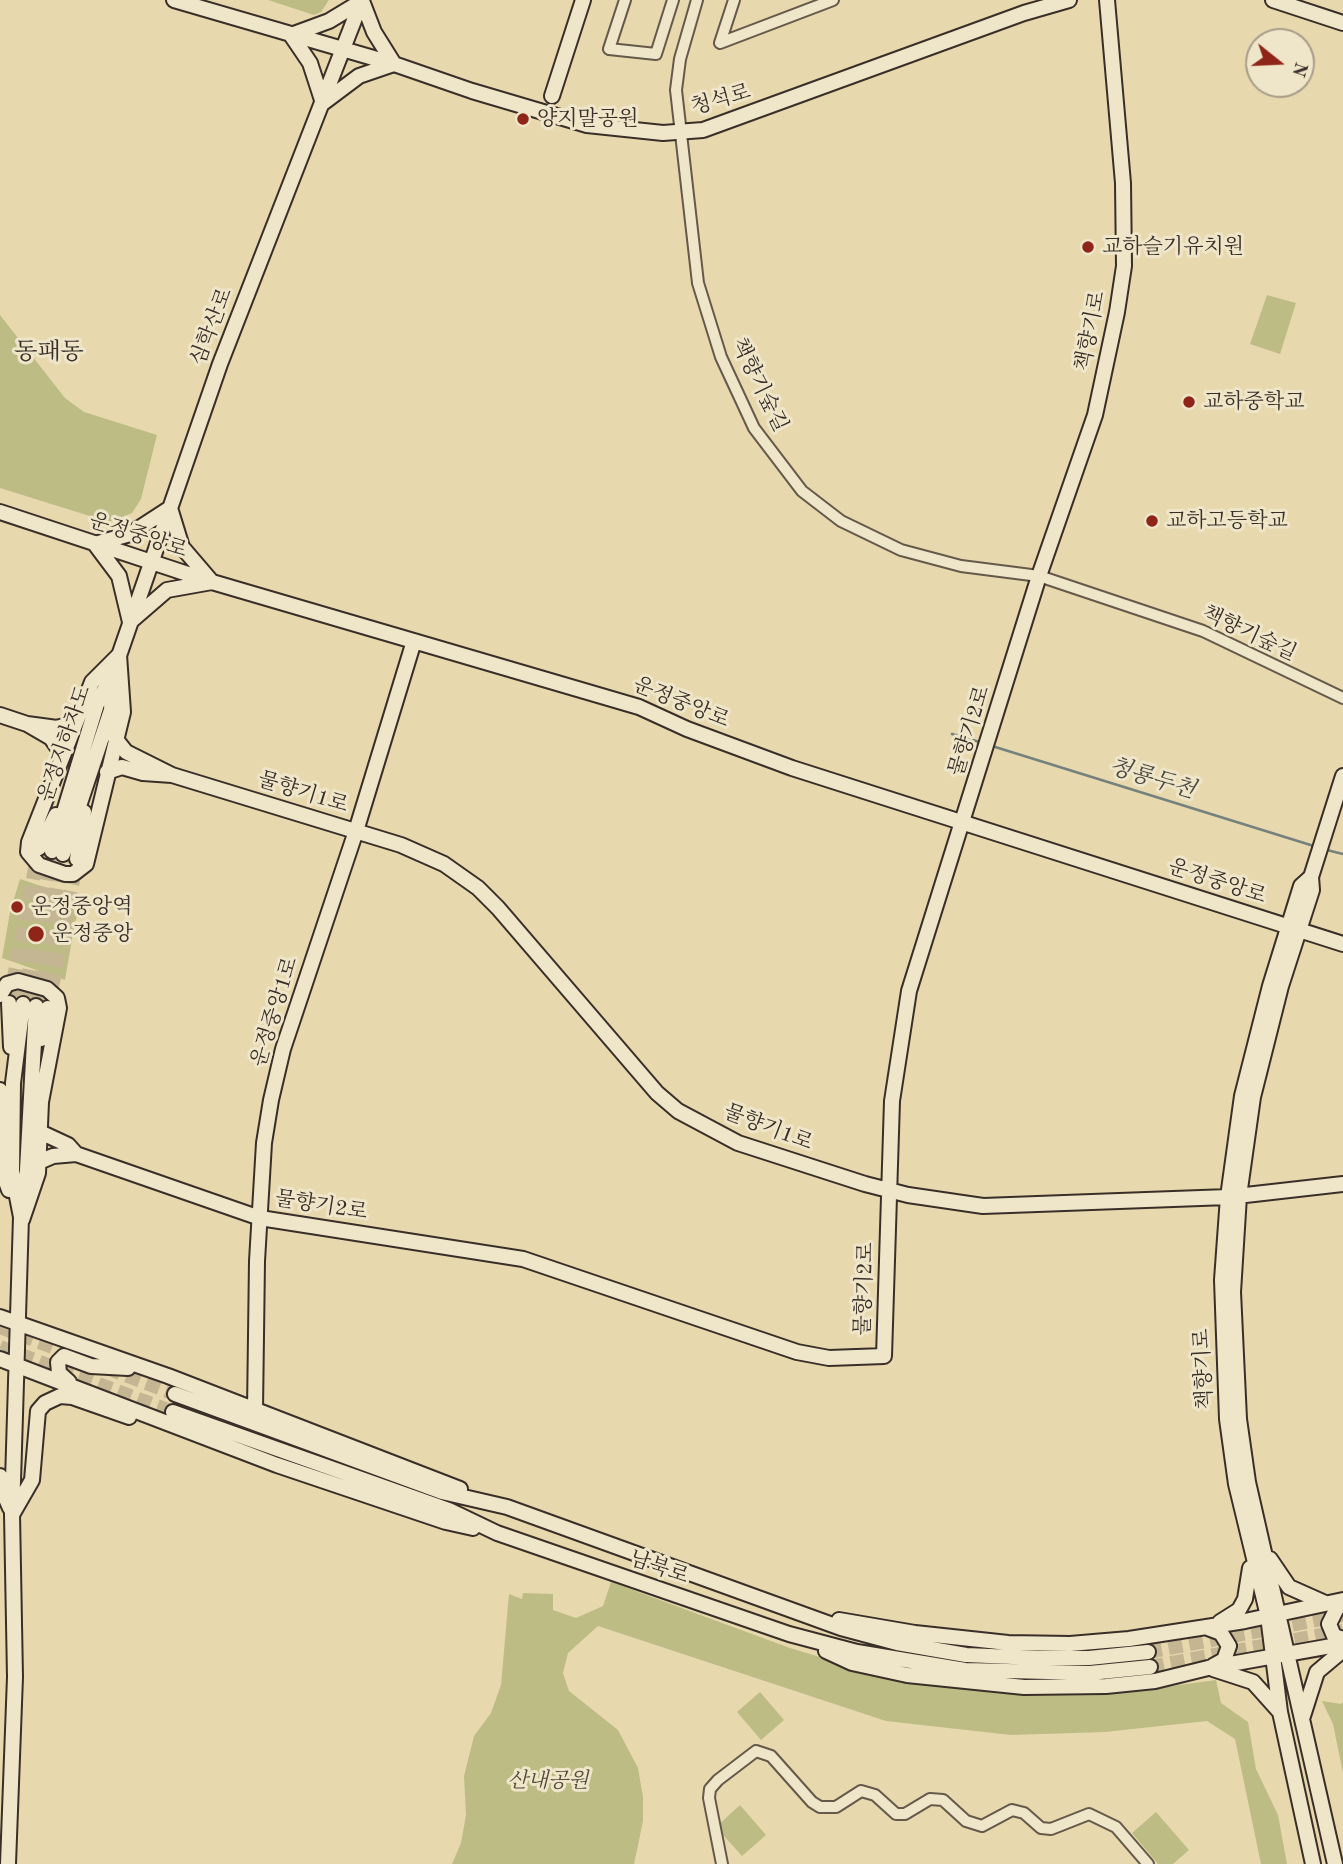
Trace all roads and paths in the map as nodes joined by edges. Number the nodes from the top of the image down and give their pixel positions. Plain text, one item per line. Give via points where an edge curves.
1 (174, 0) edge
2 (362, 0) edge
3 (583, 0) edge
4 (625, 0) edge
5 (673, 0) edge
6 (697, 0) edge
7 (734, 0) edge
8 (832, 0) edge
9 (1069, 0) edge
10 (1107, 0) edge
11 (1273, 0) edge
12 (1343, 23) edge
13 (291, 35) junction
14 (345, 50) junction
15 (394, 64) junction
16 (552, 96) dead end
17 (323, 103) junction
18 (680, 133) junction
19 (170, 508) junction
20 (0, 512) edge
21 (95, 544) junction
22 (151, 562) junction
23 (1039, 576) junction
24 (212, 582) junction
25 (131, 622) junction
26 (414, 641) junction
27 (119, 655) junction
28 (113, 673) junction
29 (1343, 698) edge
30 (0, 715) edge
31 (76, 722) junction
32 (27, 724) junction
33 (115, 738) junction
34 (63, 755) junction
35 (107, 772) junction
36 (172, 775) junction
37 (1343, 776) edge
38 (961, 822) junction
39 (356, 831) junction
40 (1294, 928) junction
41 (1343, 944) edge
42 (23, 1003) edge
43 (6, 1087) edge
44 (0, 1100) edge
45 (40, 1132) junction
46 (1, 1138) edge
47 (76, 1154) junction
48 (39, 1162) junction
49 (1343, 1184) edge
50 (890, 1190) junction
51 (1234, 1197) junction
52 (260, 1217) junction
53 (21, 1219) junction
54 (0, 1317) edge
55 (17, 1323) junction
56 (0, 1359) edge
57 (16, 1364) junction
58 (157, 1372) junction
59 (73, 1386) junction
60 (175, 1394) tunnel mouth
61 (255, 1410) junction
62 (173, 1412) tunnel mouth
63 (237, 1448) junction
64 (0, 1476) edge
65 (507, 1507) junction
66 (12, 1514) junction
67 (497, 1533) junction
68 (1256, 1546) junction
69 (1343, 1602) edge
70 (1327, 1604) junction
71 (798, 1612) junction
72 (1273, 1615) junction
73 (1208, 1626) junction
74 (789, 1634) junction
75 (1343, 1639) edge
76 (1343, 1644) edge
77 (1343, 1650) edge
78 (1280, 1655) junction
79 (1208, 1668) junction
80 (1280, 1712) junction
81 (1303, 1718) junction
82 (8, 1864) edge
83 (722, 1864) edge
84 (1148, 1864) edge
85 (1313, 1864) edge
86 (1335, 1864) edge

1 - 13 street, 청석로
2 - 13 street via 329,21
2 - 14 street, 심학산로
2 - 15 street via 374,32
3 - 16 street
4 - 5 street via 609,49 656,54
6 - 18 street, 책향기숲길 via 676,90
7 - 8 street via 720,43
9 - 18 street, 청석로 via 774,106
10 - 23 street, 책향기로 via 1123,183 1124,267 1095,415
11 - 12 street
13 - 14 street, 청석로
13 - 17 street via 310,63
14 - 15 street, 청석로
14 - 17 street, 심학산로
15 - 17 street via 359,76
15 - 18 street, 청석로 via 587,125
17 - 19 street, 심학산로 via 220,364
18 - 23 street, 책향기숲길 via 698,283 721,357 754,428 802,491 841,521 901,550 961,566
19 - 21 street via 130,534
19 - 22 street, 심학산로
19 - 24 street via 182,547
20 - 21 street, 운정중앙로
21 - 22 street, 운정중앙로
21 - 25 street via 119,576
22 - 24 street, 운정중앙로
22 - 25 street, 심학산로
23 - 29 street, 책향기숲길 via 1203,631
23 - 38 street, 물향기2로
24 - 25 street via 167,590
24 - 26 street, 운정중앙로
25 - 27 street, 심학산로
26 - 38 street, 운정중앙로 via 639,707 792,768
26 - 39 street, 운정중앙1로
27 - 28 street, 심학산로
27 - 31 street via 92,682
27 - 33 street via 123,712
28 - 28 street, 운정지하차도 via 111,710 58,853 74,779 97,704
30 - 32 street
31 - 32 street via 57,728
31 - 34 street
32 - 34 street via 51,738
33 - 35 street
33 - 36 street via 126,752
34 - 35 street via 29,842 28,852 39,865 73,874 86,864
35 - 36 street via 122,767
36 - 39 street, 물향기1로
37 - 40 street, 책향기로 via 1311,877 1301,886
38 - 40 street, 운정중앙로
38 - 50 street, 물향기2로 via 909,991 892,1101
39 - 50 street, 물향기1로 via 423,853 478,888 657,1093 678,1111 738,1143
39 - 52 street, 운정중앙1로 via 283,1049 264,1143
40 - 41 street, 운정중앙로
40 - 51 street, 책향기로 via 1257,1030 1242,1096
42 - 43 street
42 - 45 street via 7,984 18,981 47,989 57,998 59,1008 43,1088
42 - 53 street via 31,1089
43 - 44 street
43 - 53 street via 12,1171
44 - 46 street
45 - 47 street, 물향기2로 via 68,1145
45 - 48 street
46 - 53 street via 2,1171
47 - 48 street
47 - 52 street, 물향기2로
48 - 53 street
49 - 51 street, 물향기1로
50 - 51 street, 물향기1로 via 983,1206
50 - 52 street, 물향기2로 via 884,1356 829,1357 797,1352 523,1259
51 - 68 street, 책향기로 via 1222,1280 1225,1395 1236,1484
52 - 61 street, 운정중앙1로
53 - 55 street
54 - 55 street
55 - 57 street
55 - 58 street
56 - 57 street
57 - 59 street
57 - 66 street
58 - 59 street via 91,1366 64,1356 58,1362 59,1373
58 - 61 street
59 - 63 street
60 - 65 street, 남북로 via 442,1492
61 - 65 street
62 - 67 street, 남북로 via 449,1510
63 - 66 street via 60,1396 38,1411 32,1480
63 - 67 street via 446,1522
64 - 66 street
65 - 71 street, 남북로
66 - 82 street via 15,1677
67 - 74 street, 남북로
68 - 70 street via 1289,1587
68 - 72 street, 책향기로
68 - 73 street via 1250,1583 1239,1610
69 - 70 street
69 - 75 street via 1329,1624 1334,1636
70 - 72 street
71 - 73 street via 915,1633 1007,1643 1094,1642
71 - 74 street, 남북로 via 841,1629 966,1655 1149,1660 1090,1673 965,1670 857,1652
72 - 73 street
72 - 78 street, 책향기로
73 - 79 street via 1221,1633 1229,1646 1224,1660
74 - 79 street via 852,1663 906,1675 1024,1688 1155,1681
76 - 78 street
77 - 81 street via 1317,1672
78 - 79 street
78 - 80 street, 책향기로
78 - 81 street, 책향기로
79 - 80 street via 1253,1682
80 - 85 street, 책향기로
81 - 86 street, 책향기로
83 - 84 street via 710,1789 757,1751 771,1756 820,1807 836,1807 862,1791 896,1814 905,1814 930,1799 943,1800 966,1821 982,1826 1012,1810 1051,1829 1089,1814 1116,1827

